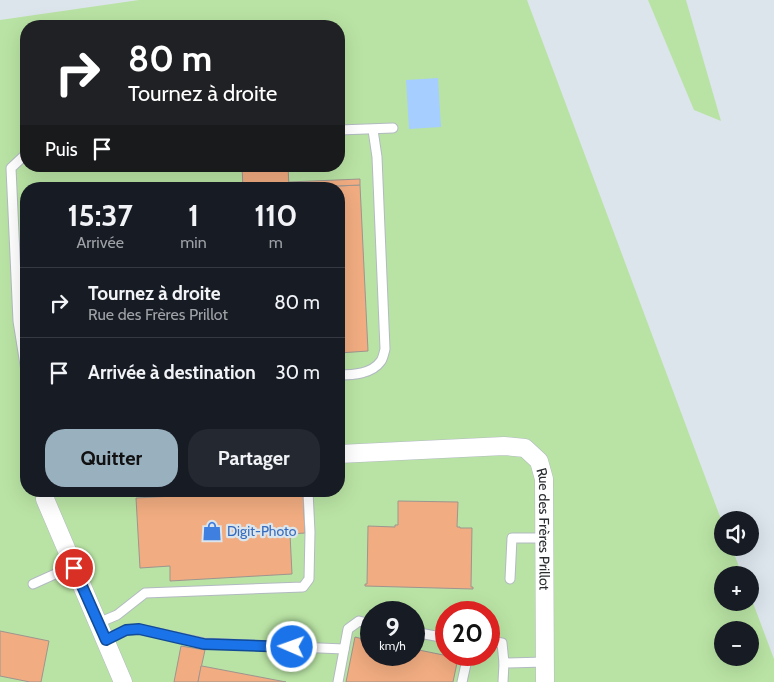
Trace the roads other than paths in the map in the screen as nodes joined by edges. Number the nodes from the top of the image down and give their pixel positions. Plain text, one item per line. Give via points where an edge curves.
1 (393, 128) dead end
2 (345, 130) edge
3 (373, 130) junction
4 (20, 160) edge
5 (20, 335) edge
6 (345, 375) edge
7 (345, 454) edge
8 (45, 497) edge
9 (308, 497) edge
10 (544, 538) junction
11 (74, 568) junction
12 (510, 579) dead end
13 (33, 584) dead end
14 (360, 622) edge
15 (98, 623) junction
16 (106, 640) junction
17 (500, 643) edge
18 (344, 649) junction
19 (545, 662) junction
20 (504, 663) junction
21 (466, 666) edge
22 (123, 682) edge
23 (338, 682) edge
24 (462, 682) edge
25 (502, 682) edge
26 (545, 682) edge

1 - 3 lane
2 - 3 lane
3 - 6 lane via 377,157 385,349 382,360 372,369
4 - 5 lane via 11,168
7 - 10 street, Rue des Frères Prillot via 504,446 525,448 539,461 544,479
8 - 11 street
9 - 15 lane via 309,579 303,588 145,593 117,615
10 - 12 lane via 512,538
10 - 19 street, Rue des Frères Prillot
11 - 13 lane
11 - 15 street
14 - 18 lane via 348,629
15 - 16 street
16 - 18 lane via 126,630 139,629 204,644
16 - 22 street
17 - 20 lane
18 - 23 lane
19 - 20 lane
19 - 26 street, Rue des Frères Prillot
20 - 25 lane
21 - 24 lane

